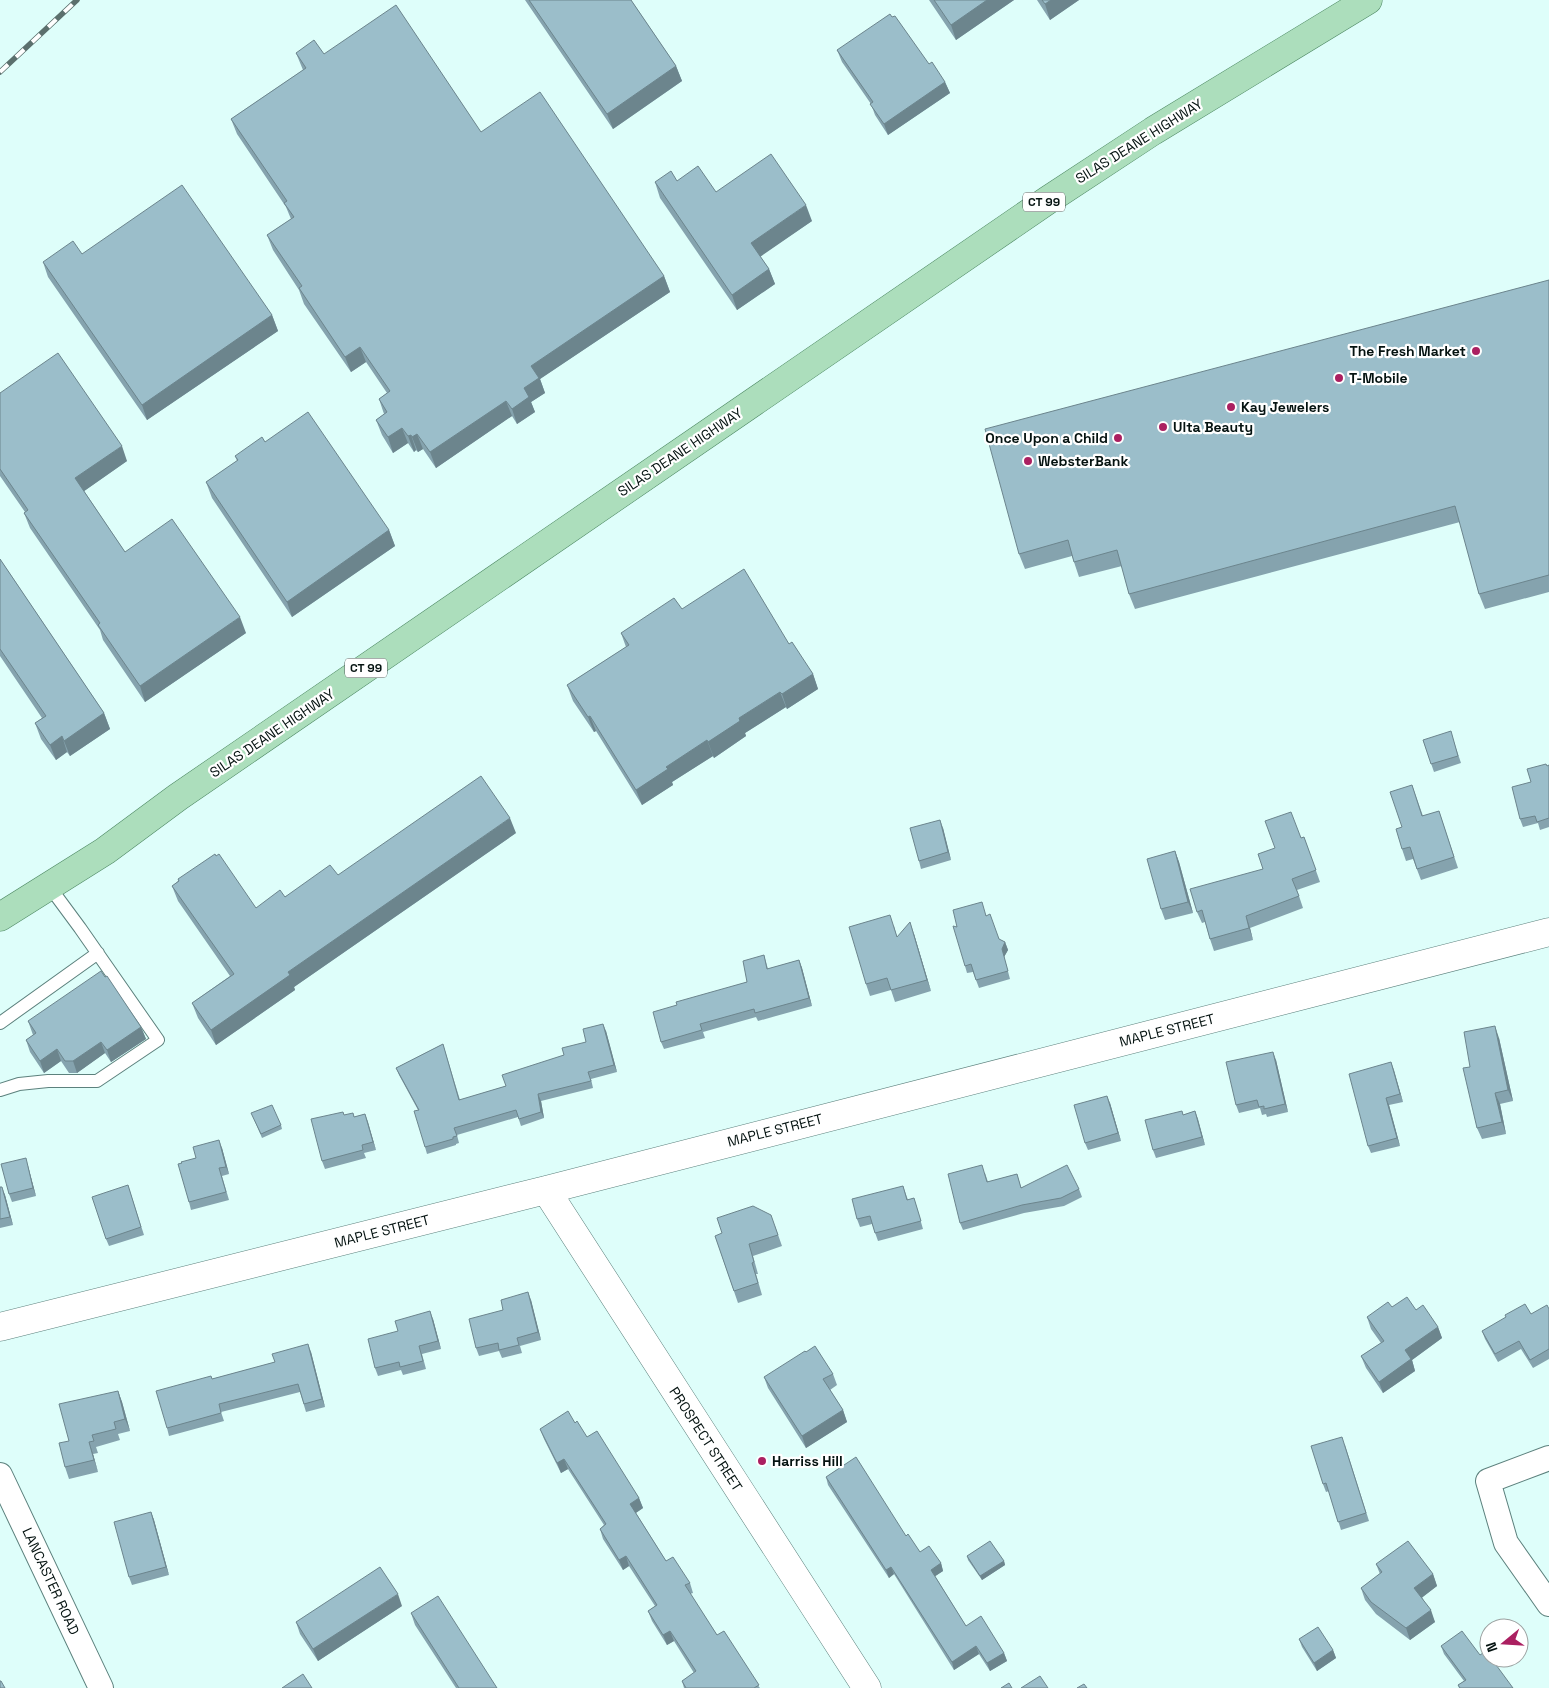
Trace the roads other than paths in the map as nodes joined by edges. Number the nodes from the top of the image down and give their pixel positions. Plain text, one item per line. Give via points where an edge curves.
1 (1368, 0) edge
2 (49, 886) junction
3 (0, 917) edge
4 (1549, 932) edge
5 (98, 953) junction
6 (0, 1023) edge
7 (0, 1090) edge
8 (546, 1190) junction
9 (0, 1327) edge
10 (1549, 1458) edge
11 (0, 1475) edge
12 (1549, 1604) edge
13 (101, 1688) edge
14 (867, 1688) edge

1 - 2 main road, SILAS DEANE HIGHWAY / CT 99 via 1153,131 1048,200 178,797 105,851
2 - 3 main road, SILAS DEANE HIGHWAY / CT 99
2 - 5 lane
4 - 8 main road, MAPLE STREET
5 - 6 lane
5 - 7 lane via 158,1040 97,1081 48,1080
8 - 9 main road, MAPLE STREET
8 - 14 main road, PROSPECT STREET
10 - 12 street via 1488,1481 1506,1543
11 - 13 street, LANCASTER ROAD

